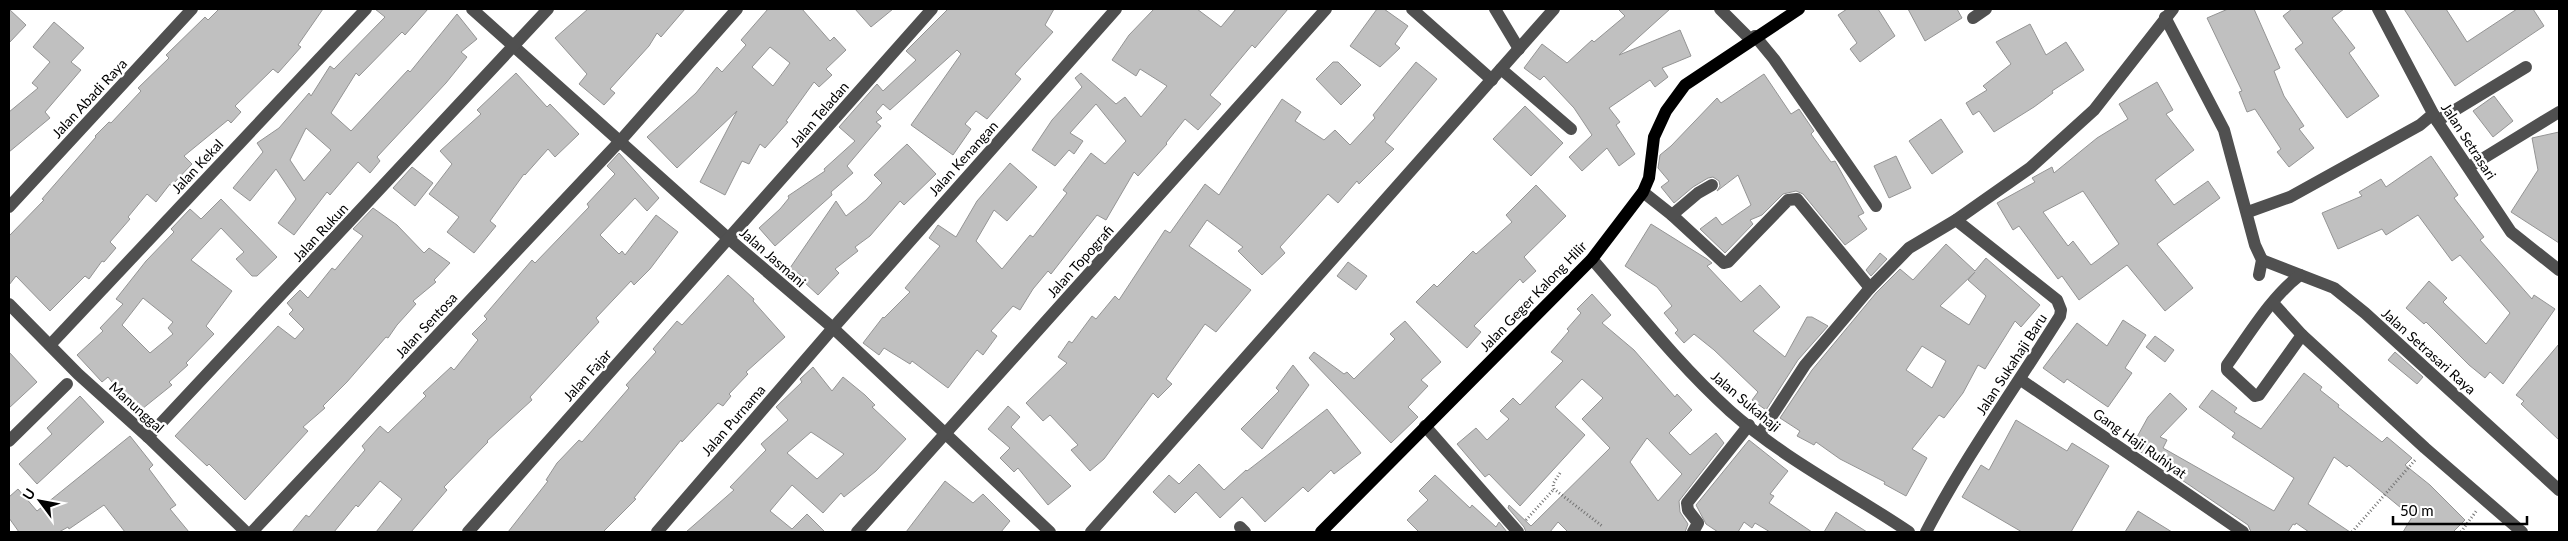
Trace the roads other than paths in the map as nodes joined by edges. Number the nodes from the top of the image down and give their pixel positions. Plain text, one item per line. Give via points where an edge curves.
1 (192, 9) edge
2 (366, 9) edge
3 (472, 9) edge
4 (548, 9) edge
5 (737, 9) edge
6 (932, 9) edge
7 (1116, 9) edge
8 (1326, 9) edge
9 (1412, 9) edge
10 (1496, 9) edge
11 (1554, 9) edge
12 (1720, 9) edge
13 (1799, 9) edge
14 (1986, 9) edge
15 (2378, 9) edge
16 (2169, 13) edge
17 (1974, 18) dead end
18 (1753, 37) junction
19 (514, 47) junction
20 (1519, 49) junction
21 (2526, 68) dead end
22 (1501, 70) junction
23 (1492, 80) junction
24 (2559, 112) edge
25 (2435, 117) junction
26 (1571, 129) dead end
27 (621, 140) junction
28 (2469, 167) junction
29 (1712, 185) dead end
30 (1643, 192) junction
31 (1876, 206) dead end
32 (9, 207) edge
33 (2248, 212) junction
34 (1672, 215) junction
35 (1956, 220) junction
36 (729, 239) junction
37 (1592, 259) junction
38 (2262, 260) junction
39 (2559, 270) edge
40 (2259, 275) dead end
41 (2300, 276) junction
42 (1870, 288) junction
43 (2273, 303) junction
44 (9, 304) edge
45 (833, 328) junction
46 (2302, 335) junction
47 (50, 345) junction
48 (2020, 380) junction
49 (67, 384) dead end
50 (1425, 426) junction
51 (1749, 426) junction
52 (946, 433) junction
53 (1760, 434) junction
54 (148, 436) junction
55 (9, 441) edge
56 (2559, 490) edge
57 (1901, 530) edge
58 (1517, 531) edge
59 (250, 532) edge
60 (468, 532) edge
61 (657, 532) edge
62 (857, 532) edge
63 (1050, 532) edge
64 (1091, 532) edge
65 (1322, 532) edge
66 (1693, 532) edge
67 (1926, 532) edge
68 (2243, 532) edge
69 (2522, 532) edge

1 - 32 street, Jalan Abadi Raya
2 - 47 street, Jalan Kekal
3 - 19 street, Jalan Jasmani
4 - 19 street, Jalan Rukun
5 - 27 street, Jalan Sentosa
6 - 36 street, Jalan Teladan
7 - 45 street, Jalan Kenangan
8 - 52 street, Jalan Topografi
9 - 23 street
10 - 20 street
11 - 20 street
12 - 18 street
13 - 18 main road, Jalan Geger Kalong Hilir
14 - 17 street
15 - 25 street, Jalan Setrasari
16 - 33 street via 2224,130
16 - 35 street via 2094,110 2030,168
18 - 30 main road, Jalan Geger Kalong Hilir via 1685,85 1674,98 1652,142 1649,178
18 - 31 street via 1774,58
19 - 27 street, Jalan Jasmani
19 - 54 street, Jalan Rukun
20 - 22 street
21 - 25 street
22 - 23 street
22 - 26 street
23 - 64 street
24 - 28 street
25 - 28 street, Jalan Setrasari
25 - 33 street via 2290,198
27 - 36 street, Jalan Jasmani
27 - 59 street, Jalan Sentosa
28 - 39 street, Jalan Setrasari via 2511,232
29 - 34 street
30 - 34 street
30 - 37 main road, Jalan Geger Kalong Hilir
33 - 38 street via 2255,245
34 - 42 street via 1721,262 1726,263 1788,200 1797,199
35 - 42 street via 1909,248
35 - 48 street, Jalan Sukahaji Baru via 2060,305 2060,316
36 - 45 street, Jalan Jasmani
36 - 60 street, Jalan Fajar
37 - 50 main road, Jalan Geger Kalong Hilir
37 - 51 street, Jalan Sukahaji via 1676,358
38 - 40 street
38 - 41 street, Jalan Setrasari Raya
41 - 43 street via 2288,284
41 - 56 street, Jalan Setrasari Raya via 2334,288 2365,313
42 - 53 street via 1805,365
43 - 46 street
43 - 46 street via 2227,365 2229,373 2255,396 2259,395
44 - 47 street, Manunggal
45 - 52 street, Jalan Jasmani
45 - 61 street, Jalan Purnama
46 - 69 street
47 - 54 street, Manunggal
48 - 67 street, Jalan Sukahaji Baru via 1962,464
48 - 68 street, Gang Haji Ruhiyat
49 - 55 street
50 - 58 street
50 - 65 main road, Jalan Geger Kalong Hilir
51 - 53 street, Jalan Sukahaji
51 - 66 street via 1687,504 1698,523
52 - 62 street, Jalan Topografi
52 - 63 street, Jalan Jasmani
53 - 57 street, Jalan Sukahaji
54 - 59 street, Manunggal

